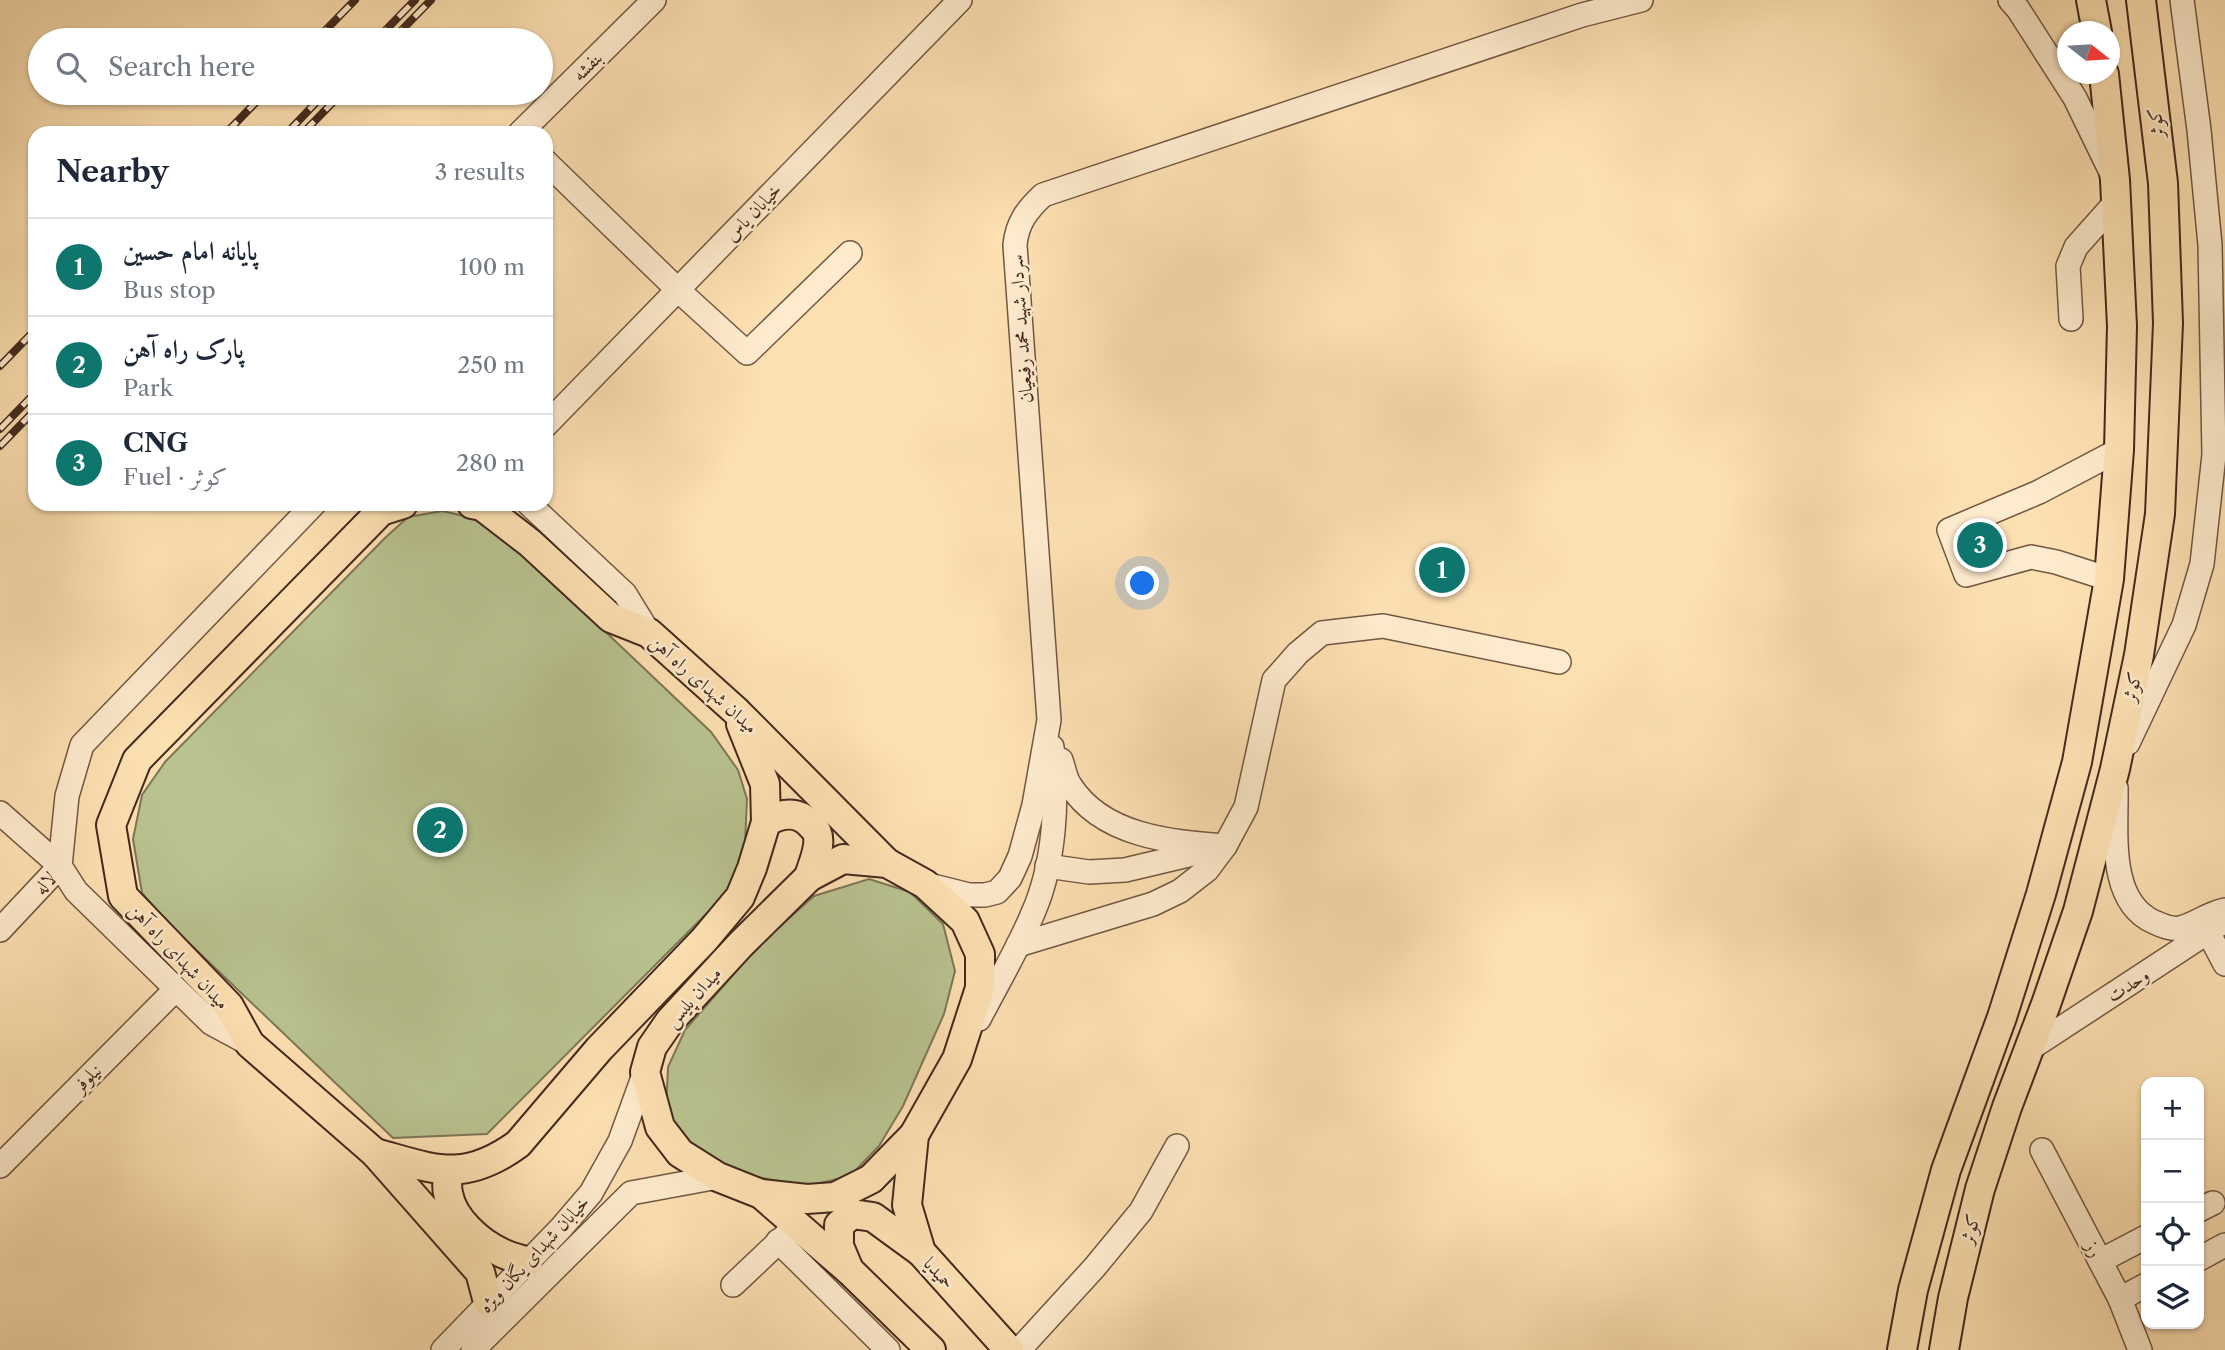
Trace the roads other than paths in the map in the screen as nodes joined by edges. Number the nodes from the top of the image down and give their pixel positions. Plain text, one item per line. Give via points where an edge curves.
1 (654, 0) edge
2 (960, 0) edge
3 (1641, 0) edge
4 (2010, 0) edge
5 (2091, 0) edge
6 (2141, 0) edge
7 (2182, 0) edge
8 (1578, 8) edge
9 (2094, 21) edge
10 (2105, 84) edge
11 (553, 100) edge
12 (548, 105) edge
13 (527, 126) edge
14 (553, 169) edge
15 (2116, 191) junction
16 (850, 253) dead end
17 (678, 290) junction
18 (2071, 319) dead end
19 (553, 418) edge
20 (2119, 450) junction
21 (307, 511) edge
22 (380, 511) edge
23 (488, 511) edge
24 (536, 511) edge
25 (2109, 579) junction
26 (649, 633) junction
27 (1559, 662) dead end
28 (737, 712) junction
29 (1049, 720) junction
30 (2115, 769) junction
31 (0, 813) edge
32 (765, 822) junction
33 (1225, 846) junction
34 (887, 863) junction
35 (60, 866) junction
36 (1047, 866) junction
37 (809, 877) junction
38 (925, 884) junction
39 (2225, 909) edge
40 (2216, 925) edge
41 (0, 930) edge
42 (1018, 945) junction
43 (2225, 964) edge
44 (175, 990) junction
45 (250, 1044) junction
46 (2028, 1049) junction
47 (957, 1059) junction
48 (645, 1072) junction
49 (914, 1135) junction
50 (1177, 1146) dead end
51 (2042, 1150) dead end
52 (375, 1153) junction
53 (0, 1166) edge
54 (448, 1171) junction
55 (718, 1177) junction
56 (761, 1194) junction
57 (788, 1233) junction
58 (2141, 1240) edge
59 (2225, 1245) edge
60 (920, 1252) junction
61 (2204, 1256) edge
62 (2100, 1261) junction
63 (528, 1262) junction
64 (850, 1271) junction
65 (733, 1285) dead end
66 (2141, 1288) edge
67 (2120, 1299) junction
68 (488, 1302) junction
69 (443, 1350) edge
70 (473, 1350) edge
71 (888, 1350) edge
72 (931, 1350) edge
73 (1009, 1350) edge
74 (1019, 1350) edge
75 (1902, 1350) edge
76 (1944, 1350) edge
77 (2140, 1350) edge

1 - 11 street, بنفشه
2 - 17 street, خیابان یاس
3 - 8 street, سردار شهید محمد رفیعیان
4 - 15 street via 2075,98
5 - 9 main road
6 - 30 main road, کوثر via 2163,183 2168,323 2160,514 2139,655
7 - 30 street via 2210,245 2214,456 2202,564 2184,625
8 - 29 street, سردار شهید محمد رفیعیان via 1043,195 1028,209 1016,229 1015,245
10 - 15 main road, کوثر
12 - 13 street, بنفشه
14 - 17 street
15 - 18 street via 2076,247 2068,266
15 - 20 main road, کوثر via 2122,326
16 - 17 street via 747,353
17 - 19 street, خیابان یاس
20 - 25 main road, کوثر
20 - 25 street via 2039,492 1949,530 1966,575 2031,557
21 - 35 street via 82,745 67,796
22 - 45 main road, میدان شهدای راه آهن via 137,760 111,825 123,896 229,1006
23 - 26 main road, میدان شهدای راه آهن via 611,618
24 - 26 street via 625,594
25 - 75 main road, کوثر via 2073,775 2002,1017 1946,1170 1913,1290
26 - 28 main road, میدان شهدای راه آهن
27 - 33 street via 1383,626 1322,633 1274,680 1246,807
28 - 32 main road via 765,784
28 - 34 main road, میدان شهدای راه آهن
29 - 33 street via 1069,784 1096,814 1172,842
29 - 36 street via 1055,815
29 - 38 street, سردار شهید محمد رفیعیان via 1034,805 1010,878 998,892 985,895
30 - 39 street via 2118,874 2130,904 2147,919 2179,928
30 - 46 main road, کوثر via 2078,911
31 - 35 street
32 - 37 main road via 785,814 808,821 817,833
32 - 54 main road via 740,897 704,940 518,1144 494,1159
33 - 36 street via 1125,870 1089,872
33 - 42 street via 1207,870 1153,904
34 - 37 main road, میدان پلیس via 843,859
34 - 38 main road, میدان پلیس
35 - 41 street, لاله
35 - 44 street via 76,891
36 - 42 street via 1035,910
37 - 48 main road, میدان پلیس via 670,1021 652,1047
38 - 47 main road, میدان پلیس via 965,921 979,954 980,988
40 - 43 street
40 - 46 street, وحدت
42 - 47 street
44 - 45 street via 211,1023
44 - 53 street, نیلوفر
45 - 52 main road, میدان شهدای راه آهن
46 - 76 main road, کوثر via 1980,1189
47 - 49 main road, میدان پلیس
48 - 55 main road, میدان پلیس via 660,1127 680,1153
48 - 63 street, خیابان شهدای یگان ویژه via 620,1141 591,1193
49 - 56 main road, میدان پلیس via 871,1178 835,1197
49 - 60 main road, حمیدیا via 907,1205
50 - 74 street via 1141,1211
51 - 62 street, رز
52 - 54 main road
52 - 68 main road, میدان شهدای راه آهن via 480,1272
54 - 63 main road via 448,1194 466,1226 501,1253
55 - 56 main road, میدان پلیس
55 - 70 street, خیابان شهدای یگان ویژه via 631,1193
56 - 57 main road
57 - 64 main road
57 - 65 street
57 - 71 street
58 - 62 street
59 - 61 street
60 - 64 main road via 873,1217 852,1214 839,1225 839,1246
60 - 73 main road, حمیدیا
62 - 67 street, رز
63 - 68 street, خیابان شهدای یگان ویژه
64 - 72 main road
66 - 67 street
67 - 77 street, رز
68 - 69 street, خیابان شهدای یگان ویژه

